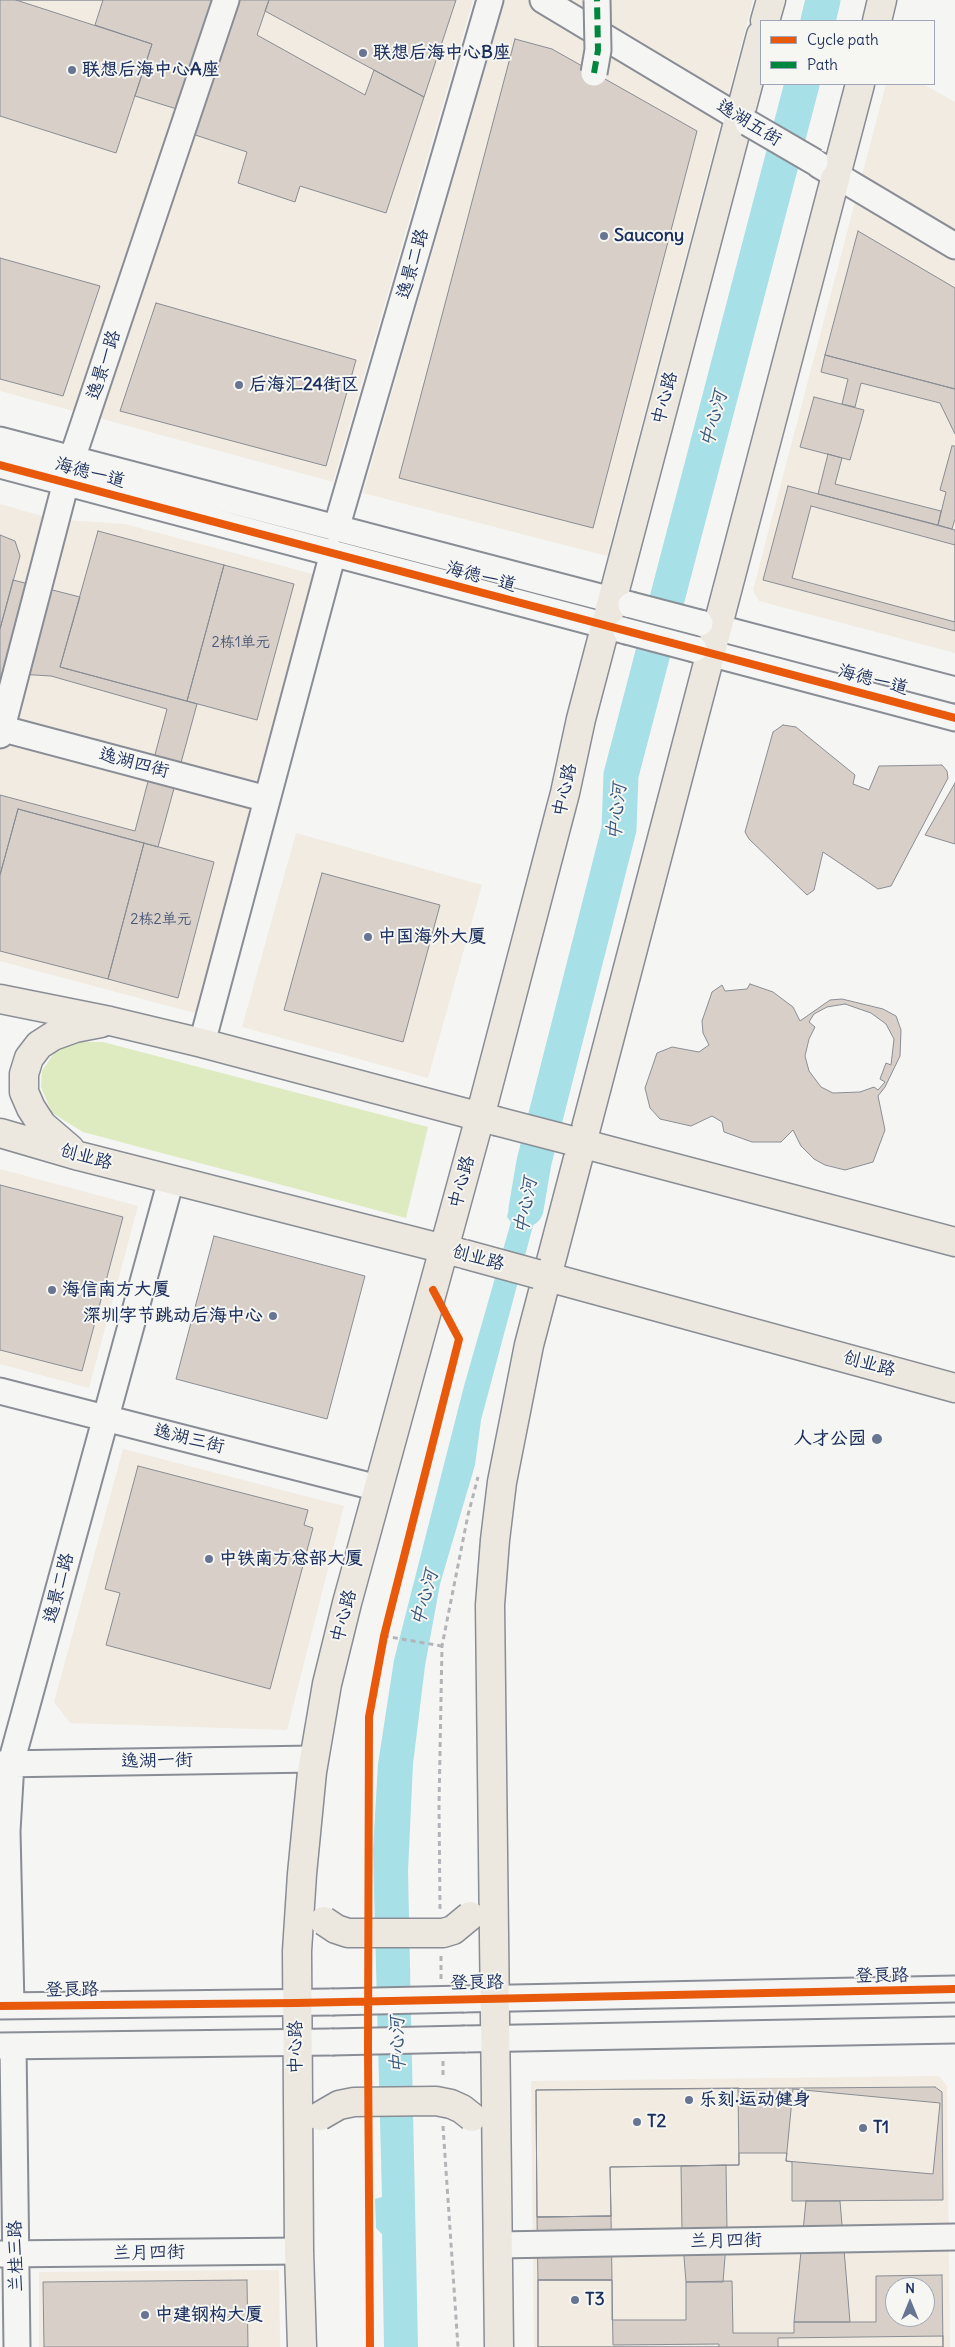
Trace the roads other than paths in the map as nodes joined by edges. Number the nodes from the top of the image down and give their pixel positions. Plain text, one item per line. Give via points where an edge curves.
1 (226, 0) edge
2 (490, 0) edge
3 (542, 0) edge
4 (597, 0) edge
5 (771, 0) edge
6 (882, 0) edge
7 (765, 20) edge
8 (877, 20) edge
9 (760, 40) edge
10 (594, 72) dead end
11 (860, 85) edge
12 (744, 120) junction
13 (826, 169) junction
14 (955, 246) edge
15 (0, 440) edge
16 (0, 465) edge
17 (70, 471) junction
18 (336, 529) junction
19 (333, 553) junction
20 (619, 615) junction
21 (709, 625) junction
22 (703, 651) junction
23 (955, 690) edge
24 (955, 718) edge
25 (1, 730) edge
26 (267, 799) junction
27 (0, 999) edge
28 (110, 1021) junction
29 (202, 1043) junction
30 (488, 1119) junction
31 (0, 1133) edge
32 (576, 1142) junction
33 (79, 1156) junction
34 (171, 1180) junction
35 (955, 1242) edge
36 (454, 1252) junction
37 (543, 1276) junction
38 (955, 1388) edge
39 (0, 1391) edge
40 (106, 1418) junction
41 (378, 1488) junction
42 (314, 1759) junction
43 (5, 1764) edge
44 (493, 1822) junction
45 (305, 1834) junction
46 (955, 1989) edge
47 (494, 1998) junction
48 (296, 2003) junction
49 (5, 2006) edge
50 (955, 2030) edge
51 (495, 2039) junction
52 (296, 2043) junction
53 (6, 2046) edge
54 (497, 2210) junction
55 (298, 2211) junction
56 (955, 2237) edge
57 (498, 2245) junction
58 (298, 2251) junction
59 (8, 2254) edge
60 (17, 2347) edge
61 (302, 2347) edge
62 (499, 2347) edge

1 - 17 street, 逸景一路
2 - 18 street, 逸景二路
3 - 12 street, 逸湖五街
4 - 10 street, bridge via 598,42
5 - 7 main road
6 - 8 main road
9 - 12 main road, 中心路
11 - 13 main road
12 - 13 street, 逸湖五街, bridge
12 - 20 main road, 中心路
13 - 14 street, 逸湖五街
13 - 21 main road
15 - 17 street, 海德一道
16 - 17 street, 海德一道
17 - 18 street, 海德一道
17 - 19 street, 海德一道
17 - 25 street, 逸景一路
18 - 20 street, 海德一道
19 - 20 street, 海德一道
19 - 26 street
20 - 21 street, 海德一道, bridge
20 - 22 street, 海德一道, bridge
20 - 30 main road, 中心路 via 578,730
21 - 22 main road
21 - 23 street, 海德一道
22 - 24 street, 海德一道
22 - 32 main road
25 - 26 street, 逸湖四街
26 - 29 street
27 - 28 main road
28 - 29 main road
28 - 33 main road via 53,1036 39,1045 29,1058 24,1074 24,1092 42,1125
29 - 30 main road
30 - 32 main road, bridge
30 - 36 main road, 中心路
31 - 33 main road, 创业路
32 - 35 main road
32 - 37 main road
33 - 34 main road, 创业路
34 - 36 main road, 创业路
34 - 40 street, 逸景二路
36 - 37 main road, 创业路, bridge
36 - 41 main road, 中心路
37 - 38 main road, 创业路
37 - 44 main road via 502,1482 495,1540 490,1605
39 - 40 street, 逸湖三街
40 - 41 street, 逸湖三街
40 - 43 street, 逸景二路
41 - 42 main road, 中心路 via 337,1641
42 - 43 street, 逸湖一街
42 - 45 main road, 中心路
43 - 49 street, 逸景二路
44 - 45 main road, bridge via 478,1905 453,1930 443,1933 348,1933 324,1921 309,1899
44 - 47 main road
45 - 48 main road, 中心路
46 - 47 street, 登良路
47 - 48 street, 登良路, bridge
47 - 51 main road
48 - 49 street, 登良路
48 - 52 main road, 中心路
50 - 51 street
51 - 52 street, bridge
51 - 54 main road
52 - 53 street
52 - 55 main road, 中心路
53 - 59 street, 兰桂三路
54 - 55 main road, bridge via 484,2149 472,2117 457,2106 436,2101 354,2102 339,2105 320,2116 309,2134 304,2152
54 - 57 main road
55 - 58 main road, 中心路
56 - 57 street, 兰月四街
57 - 62 main road
58 - 59 street, 兰月四街
58 - 61 main road, 中心路
59 - 60 street, 兰桂三路

